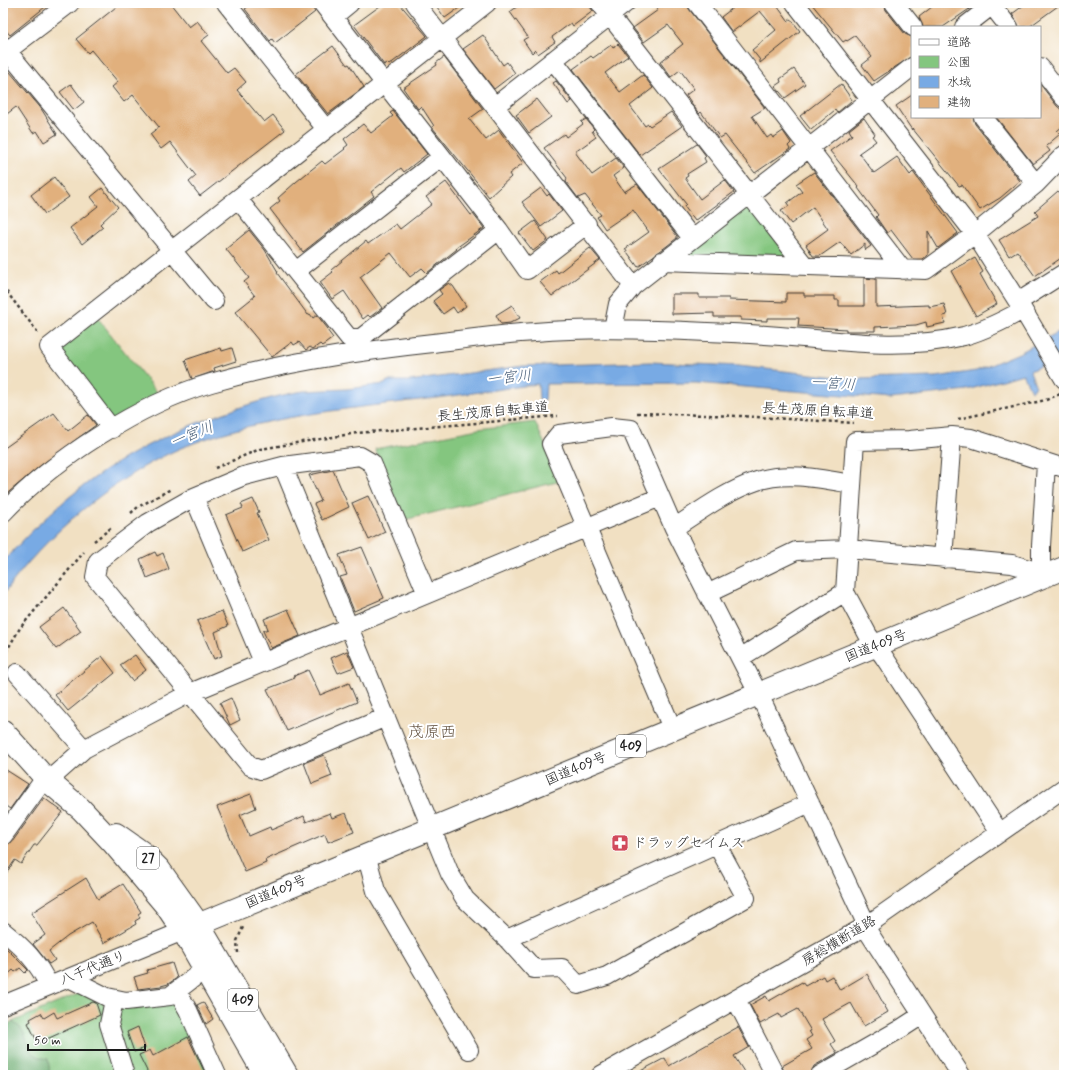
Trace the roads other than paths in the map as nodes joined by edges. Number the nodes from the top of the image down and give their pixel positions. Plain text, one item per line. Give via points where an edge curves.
1 (70, 3) edge
2 (226, 3) edge
3 (350, 3) edge
4 (415, 3) edge
5 (487, 3) edge
6 (626, 3) edge
7 (697, 3) edge
8 (795, 3) edge
9 (894, 3) edge
10 (992, 4) edge
11 (605, 9) edge
12 (328, 10) edge
13 (912, 26) edge
14 (965, 26) edge
15 (1008, 26) edge
16 (442, 38) junction
17 (5, 51) edge
18 (553, 60) junction
19 (911, 68) edge
20 (1041, 68) edge
21 (385, 83) junction
22 (1064, 98) edge
23 (871, 99) junction
24 (495, 106) junction
25 (985, 118) edge
26 (326, 129) junction
27 (808, 148) junction
28 (1064, 155) edge
29 (442, 157) junction
30 (1036, 184) junction
31 (749, 194) junction
32 (238, 199) junction
33 (587, 224) junction
34 (499, 230) junction
35 (975, 234) junction
36 (692, 238) junction
37 (172, 250) junction
38 (662, 261) junction
39 (805, 266) junction
40 (903, 270) junction
41 (296, 271) junction
42 (1064, 273) edge
43 (633, 286) junction
44 (214, 301) dead end
45 (1020, 306) junction
46 (613, 329) junction
47 (1064, 379) edge
48 (953, 428) junction
49 (112, 429) junction
50 (1046, 463) junction
51 (284, 466) junction
52 (1064, 468) edge
53 (852, 484) junction
54 (194, 497) junction
55 (660, 498) junction
56 (3, 513) edge
57 (588, 528) junction
58 (674, 528) junction
59 (848, 549) junction
60 (942, 558) junction
61 (1064, 568) edge
62 (1041, 577) junction
63 (845, 592) junction
64 (427, 594) junction
65 (707, 594) junction
66 (348, 626) junction
67 (876, 646) junction
68 (740, 658) junction
69 (263, 662) junction
70 (17, 673) dead end
71 (190, 693) junction
72 (759, 693) junction
73 (386, 717) junction
74 (672, 728) junction
75 (3, 731) edge
76 (84, 749) junction
77 (47, 779) junction
78 (1064, 788) edge
79 (810, 803) junction
80 (433, 829) junction
81 (1000, 834) junction
82 (3, 836) edge
83 (717, 845) junction
84 (366, 854) junction
85 (866, 926) junction
86 (191, 928) junction
87 (3, 931) edge
88 (507, 939) junction
89 (205, 968) junction
90 (69, 978) junction
91 (48, 986) junction
92 (177, 991) junction
93 (114, 1000) junction
94 (736, 1000) junction
95 (4, 1003) edge
96 (922, 1015) junction
97 (469, 1050) dead end
98 (125, 1075) edge
99 (217, 1075) edge
100 (265, 1075) edge
101 (287, 1075) edge
102 (601, 1075) edge
103 (775, 1075) edge
104 (820, 1075) edge
105 (961, 1075) edge

1 - 17 street
2 - 26 street
3 - 12 street
4 - 16 street
5 - 16 street
6 - 11 street
7 - 27 street
8 - 23 street
9 - 13 street
10 - 14 street
10 - 15 street
11 - 18 street
11 - 31 street
12 - 21 street
16 - 21 street
16 - 24 street
17 - 37 street
18 - 24 street
18 - 36 street
19 - 23 street
20 - 22 street
21 - 26 street
21 - 29 street
23 - 27 street
23 - 35 street
24 - 33 street
25 - 30 street
26 - 32 street
27 - 31 street
27 - 40 street
28 - 30 street
29 - 34 street
29 - 41 street
30 - 35 street
31 - 36 street
31 - 39 street
32 - 37 street
32 - 41 street
33 - 34 street via 527,270
33 - 43 street
34 - 41 street via 360,338 349,338
35 - 40 street via 926,270
35 - 45 street
36 - 38 street
37 - 44 street
37 - 49 street via 50,347
38 - 39 street
38 - 43 street
39 - 40 street
42 - 45 street
43 - 46 street via 618,304
45 - 46 street via 993,325 965,336 912,344 878,345 765,335
45 - 47 street
46 - 49 street via 520,333 392,348 286,365 209,384 152,407
48 - 50 street via 971,438
48 - 53 street via 910,440 855,441
48 - 60 street
49 - 56 street via 83,445
50 - 52 street
50 - 62 street via 1040,552
51 - 54 street via 244,476
51 - 64 street via 360,456 372,463
51 - 66 street
53 - 58 street via 807,478 780,477 758,480 738,488
53 - 59 street
54 - 69 street
54 - 71 street via 148,523 98,561 95,577
55 - 57 street
55 - 57 street via 631,429 612,427 559,434 551,444
55 - 58 street
57 - 64 street
57 - 74 street
58 - 65 street
59 - 60 street
59 - 63 street
59 - 65 street via 796,551
60 - 62 street via 1012,564 1029,569
61 - 62 main road, 国道409号 / 409
62 - 67 main road, 国道409号 / 409
63 - 67 street
63 - 68 street
64 - 66 street
65 - 68 street
66 - 69 street
66 - 73 street
67 - 72 main road, 国道409号 / 409
67 - 81 street
68 - 72 street
69 - 71 street
70 - 76 street
71 - 73 street via 250,766 261,770
71 - 76 street
72 - 74 main road, 国道409号 / 409
72 - 79 street
73 - 80 street
74 - 80 main road, 国道409号 / 409
75 - 77 main road, 27
76 - 77 street
77 - 82 street
77 - 86 main road, 27 via 81,809 143,853 159,869
78 - 81 street, 房総横断道路
79 - 83 street
79 - 85 street
80 - 84 main road, 国道409号 / 409
80 - 88 street via 450,874 465,899
81 - 85 street, 房総横断道路
83 - 88 street
83 - 88 street via 746,898 607,976 578,985 562,968 534,969
84 - 86 main road, 国道409号 / 409
84 - 97 street via 376,890
85 - 94 street, 房総横断道路
85 - 96 street
86 - 89 main road, 409
86 - 90 street, 八千代通り
86 - 101 main road, 409
87 - 91 street via 28,953 41,970
89 - 92 street
89 - 100 main road, 409
90 - 91 street, 八千代通り
90 - 93 street
91 - 95 street, 八千代通り
92 - 93 street via 170,996
92 - 99 street
93 - 98 street via 109,1024
94 - 102 street, 房総横断道路
94 - 103 street
96 - 104 street
96 - 105 street

